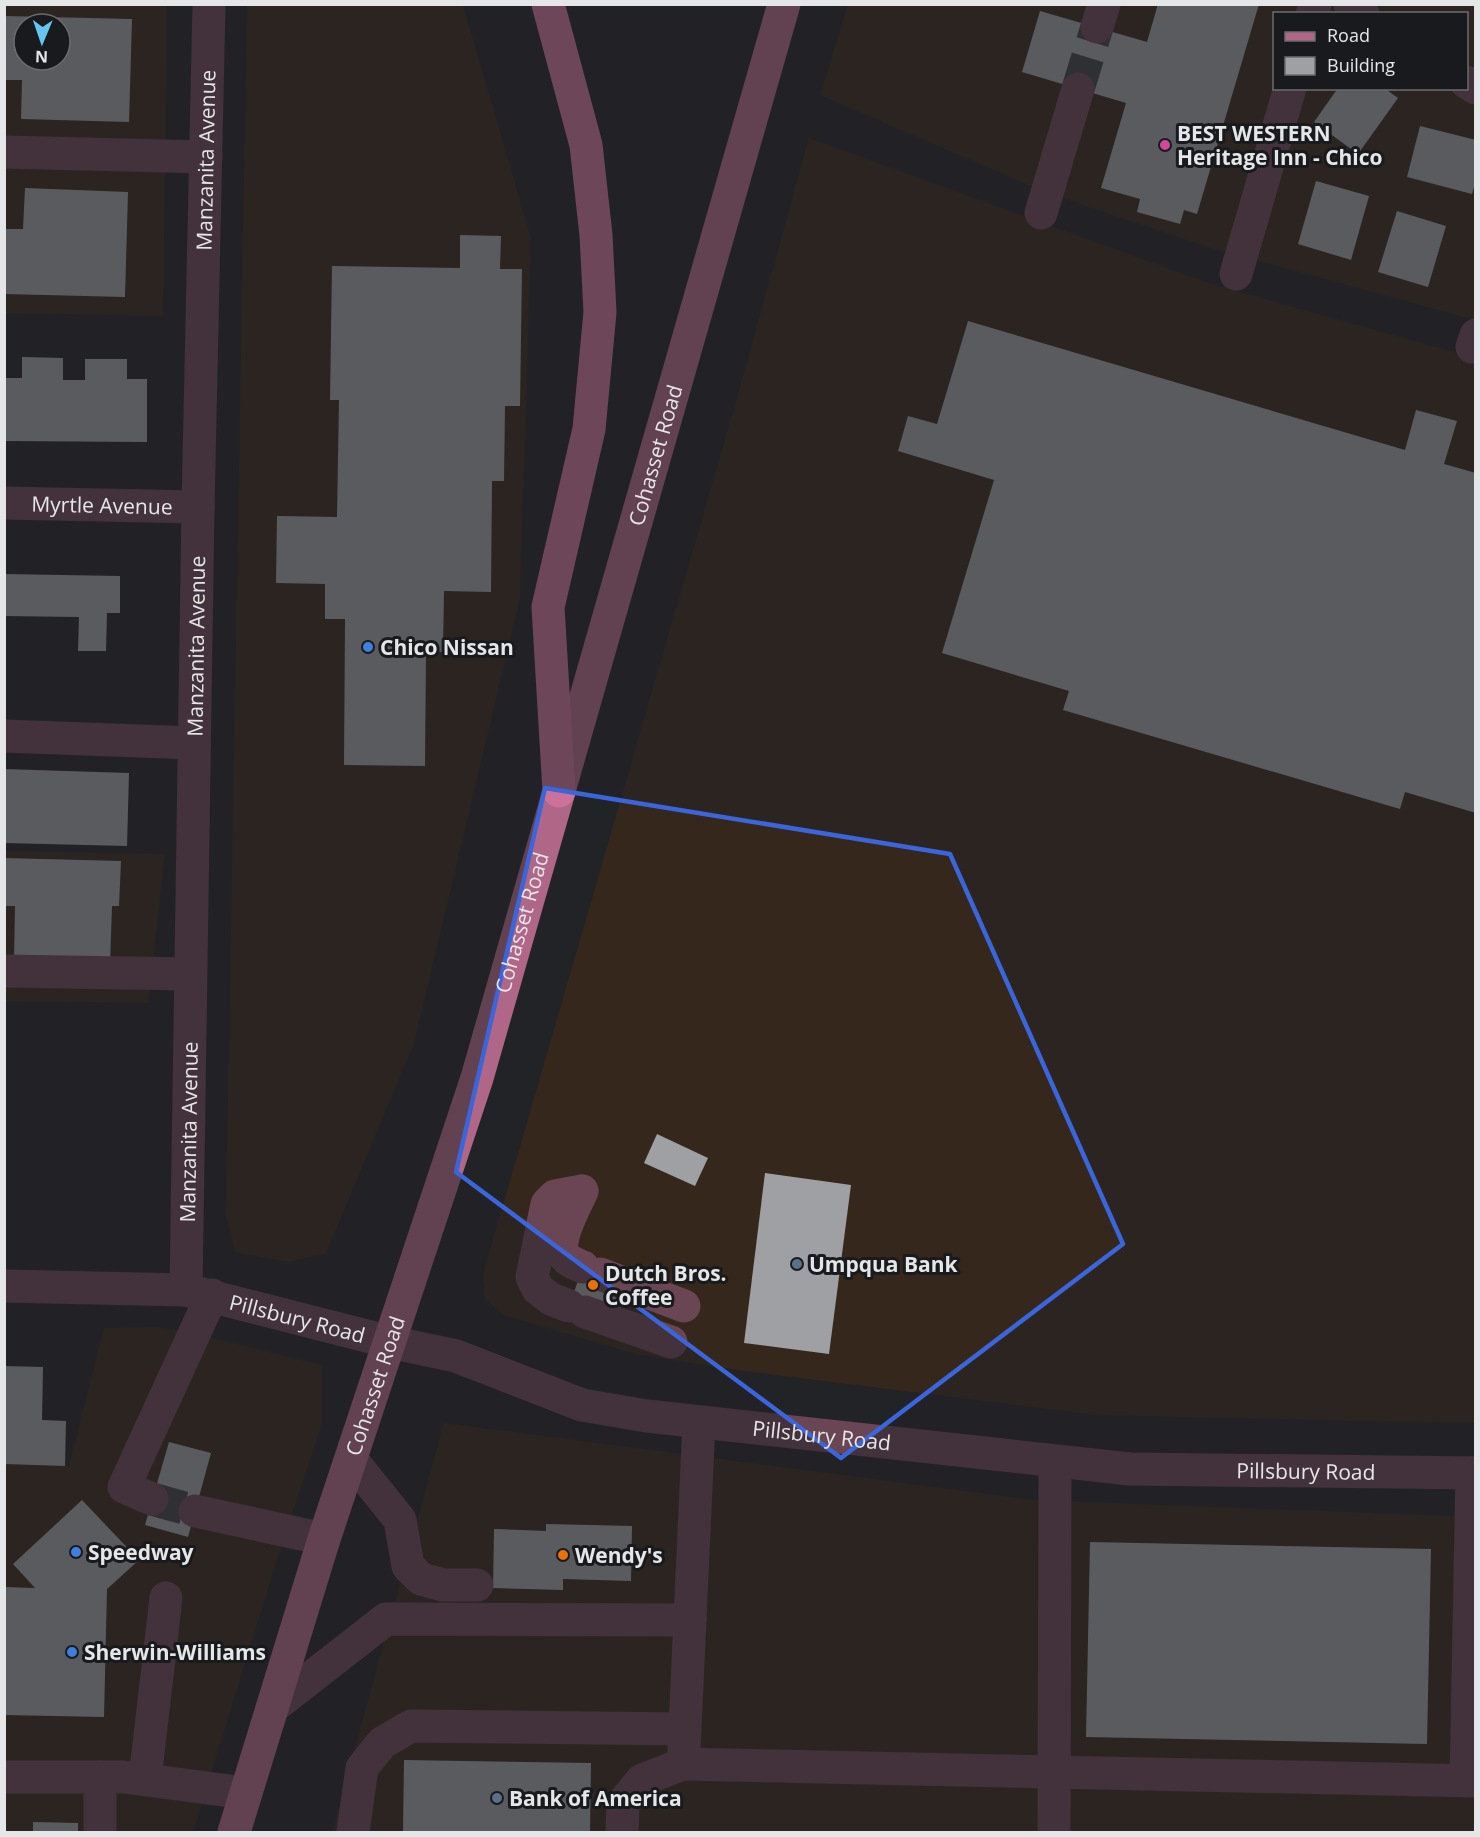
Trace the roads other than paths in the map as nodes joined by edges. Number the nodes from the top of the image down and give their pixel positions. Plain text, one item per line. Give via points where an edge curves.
1 (209, 4) edge
2 (548, 4) edge
3 (784, 4) edge
4 (1078, 89) tunnel mouth
5 (1289, 90) edge
6 (4, 152) edge
7 (206, 157) junction
8 (1041, 213) dead end
9 (1236, 274) dead end
10 (4, 503) edge
11 (198, 507) junction
12 (4, 736) edge
13 (194, 743) junction
14 (559, 791) junction
15 (4, 971) edge
16 (190, 974) junction
17 (4, 1286) edge
18 (199, 1293) junction
19 (684, 1306) dead end
20 (390, 1342) junction
21 (671, 1342) dead end
22 (699, 1422) junction
23 (351, 1459) junction
24 (1055, 1462) junction
25 (1474, 1473) edge
26 (152, 1499) tunnel mouth
27 (195, 1510) tunnel mouth
28 (324, 1539) junction
29 (477, 1585) dead end
30 (166, 1598) dead end
31 (690, 1620) junction
32 (272, 1708) junction
33 (685, 1729) junction
34 (683, 1764) junction
35 (1054, 1772) junction
36 (4, 1777) edge
37 (100, 1777) junction
38 (145, 1779) junction
39 (1471, 1781) edge
40 (246, 1793) junction
41 (99, 1833) edge
42 (234, 1833) edge
43 (353, 1833) edge
44 (622, 1833) edge
45 (1054, 1833) edge

1 - 7 street, Manzanita Avenue
2 - 14 highway via 586,145 597,235 600,312 589,429 548,607
3 - 14 main road, Cohasset Road
4 - 8 street
5 - 9 street
6 - 7 street
7 - 11 street, Manzanita Avenue
10 - 11 street, Myrtle Avenue
11 - 13 street, Manzanita Avenue
12 - 13 street
13 - 16 street, Manzanita Avenue
14 - 20 main road, Cohasset Road via 467,1110
15 - 16 street
16 - 18 street, Manzanita Avenue
17 - 18 street, Pillsbury Road
18 - 20 street, Pillsbury Road
18 - 26 street via 124,1486
19 - 21 street via 573,1263 564,1256 561,1245 582,1191 555,1196 547,1204 532,1277 538,1289 551,1299
20 - 22 street, Pillsbury Road via 456,1356 582,1405
20 - 23 main road, Cohasset Road
22 - 24 street, Pillsbury Road
22 - 31 street
23 - 28 main road, Cohasset Road
23 - 29 street via 400,1520 408,1566 421,1579 443,1585
24 - 25 street, Pillsbury Road via 1130,1469
24 - 35 street
25 - 39 street
27 - 28 street
28 - 32 main road, Cohasset Road
30 - 38 street
31 - 32 street via 386,1619
31 - 33 street
32 - 40 main road, Cohasset Road
33 - 34 street
33 - 43 street via 411,1726 382,1743 362,1768
34 - 35 street
34 - 44 street via 642,1780 623,1803
35 - 39 street
35 - 45 street
36 - 37 street
37 - 38 street
37 - 41 street
38 - 40 street
40 - 42 main road, Cohasset Road

